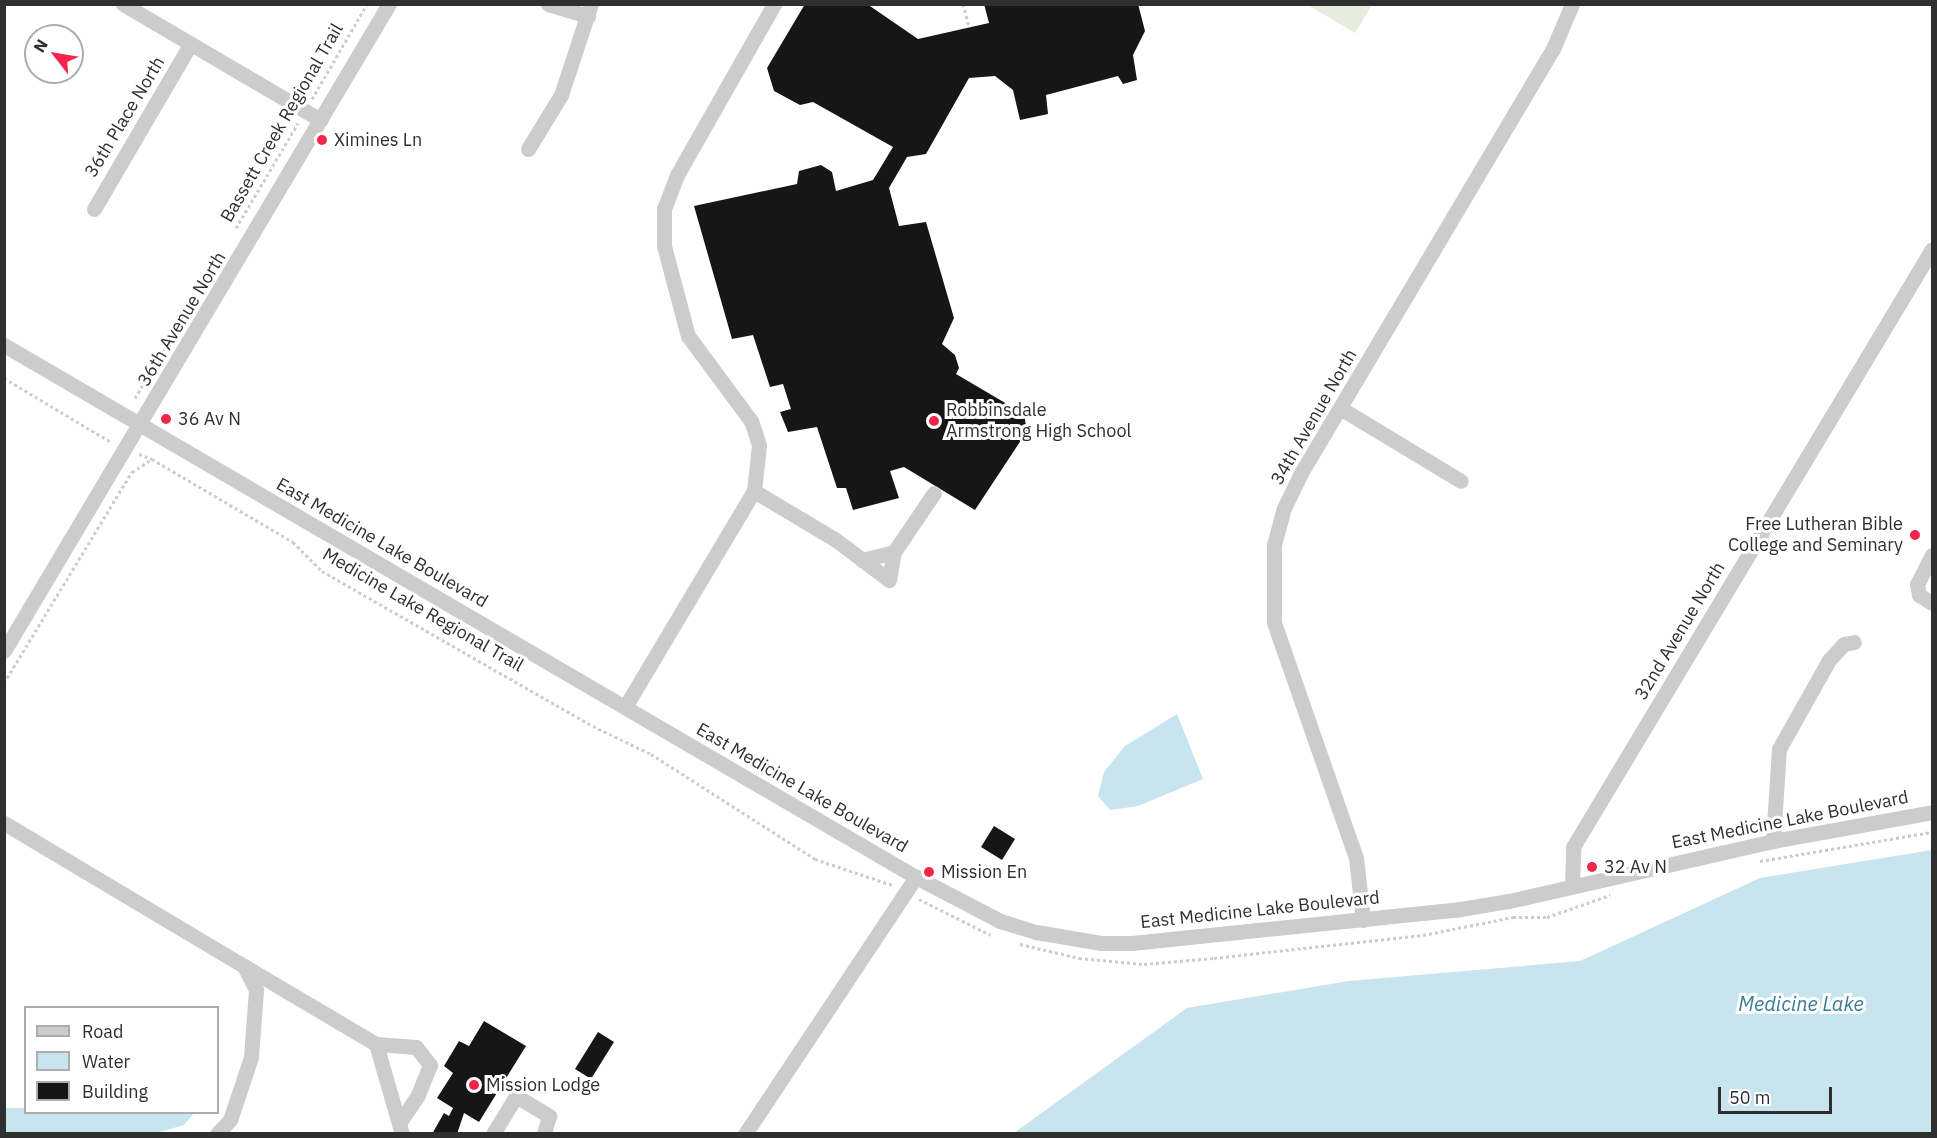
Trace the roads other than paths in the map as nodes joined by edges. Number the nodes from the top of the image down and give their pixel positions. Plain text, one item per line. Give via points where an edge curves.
1 (123, 4) edge
2 (389, 4) edge
3 (548, 4) edge
4 (774, 4) edge
5 (1572, 4) edge
6 (590, 10) edge
7 (190, 45) junction
8 (321, 120) junction
9 (528, 149) dead end
10 (94, 209) dead end
11 (1932, 249) edge
12 (4, 345) edge
13 (1340, 408) junction
14 (142, 424) junction
15 (1461, 481) dead end
16 (754, 491) junction
17 (934, 493) dead end
18 (894, 552) junction
19 (1932, 555) edge
20 (862, 560) junction
21 (1932, 603) edge
22 (1854, 642) dead end
23 (4, 651) edge
24 (625, 707) junction
25 (1932, 812) edge
26 (4, 823) edge
27 (1773, 841) junction
28 (916, 877) junction
29 (1572, 885) junction
30 (1363, 920) junction
31 (244, 966) junction
32 (376, 1044) junction
33 (400, 1128) edge
34 (494, 1133) edge
35 (217, 1134) edge
36 (544, 1134) edge
37 (745, 1134) edge

1 - 7 street
2 - 8 street, 36th Avenue North
3 - 6 street
4 - 16 street via 677,175 664,209 664,246 688,336 751,422 759,445
5 - 13 street, 34th Avenue North via 1553,49
6 - 9 street via 561,95
7 - 8 street
7 - 10 street, 36th Place North
8 - 14 street, 36th Avenue North
11 - 29 street, 32nd Avenue North via 1573,847
12 - 14 street, East Medicine Lake Boulevard
13 - 15 street
13 - 30 street, 34th Avenue North via 1284,508 1274,545 1271,584 1274,622 1285,661 1356,858
14 - 23 street, 36th Avenue North
14 - 24 street, East Medicine Lake Boulevard
16 - 20 street
16 - 24 street
17 - 18 street
18 - 20 street
18 - 20 street via 889,580
19 - 21 street via 1917,584 1919,595
22 - 27 street via 1844,644 1828,660 1779,749 1771,817
24 - 28 street, East Medicine Lake Boulevard
25 - 27 street, East Medicine Lake Boulevard
26 - 31 street
27 - 29 street, East Medicine Lake Boulevard
28 - 30 street, East Medicine Lake Boulevard via 1000,921 1036,932 1101,943
28 - 37 street
29 - 30 street, East Medicine Lake Boulevard via 1509,901
31 - 32 street
31 - 35 street via 256,990 251,1057 230,1120
32 - 33 street
32 - 33 street via 416,1047 430,1065
34 - 36 street via 516,1096 549,1116

